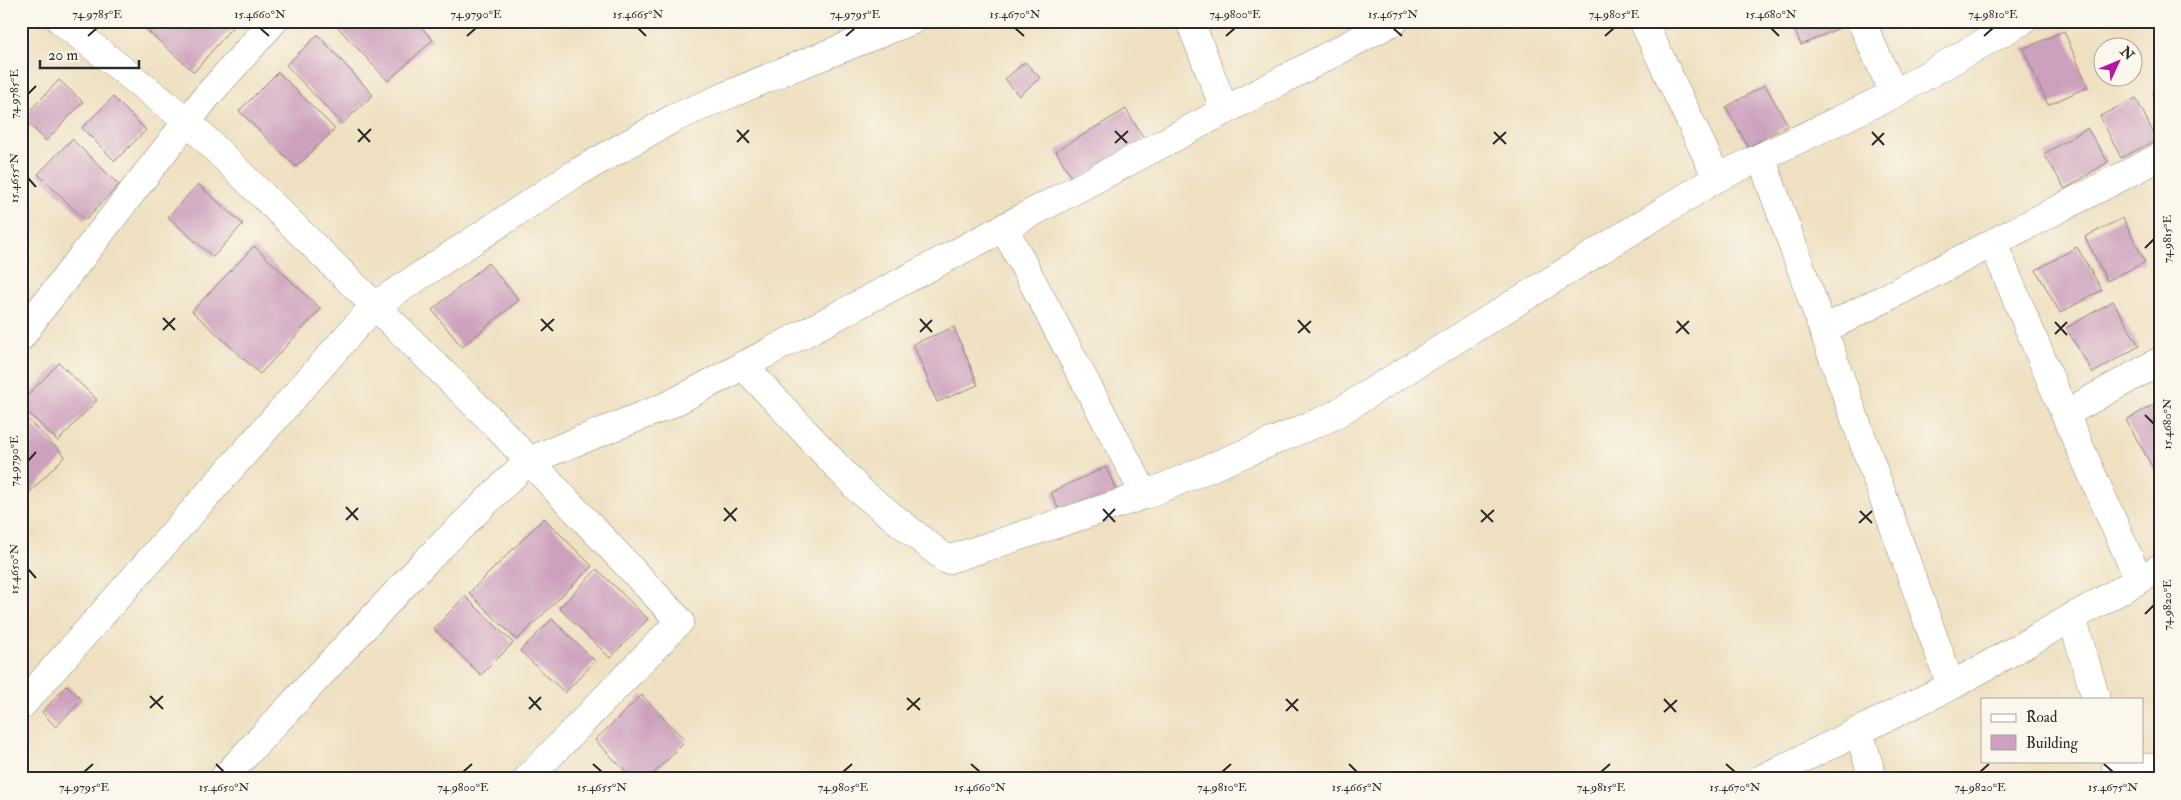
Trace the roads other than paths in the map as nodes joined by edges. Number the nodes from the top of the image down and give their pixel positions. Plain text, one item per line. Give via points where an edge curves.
1 (61, 21) edge
2 (274, 21) edge
3 (911, 21) edge
4 (1190, 21) edge
5 (1394, 21) edge
6 (1643, 21) edge
7 (1861, 21) edge
8 (2022, 21) edge
9 (1894, 94) junction
10 (1225, 111) junction
11 (186, 121) junction
12 (1761, 157) junction
13 (2160, 157) edge
14 (1717, 178) junction
15 (1004, 228) junction
16 (1993, 243) junction
17 (374, 306) junction
18 (1823, 330) junction
19 (21, 337) edge
20 (2160, 361) edge
21 (743, 366) junction
22 (2065, 414) junction
23 (528, 462) junction
24 (1145, 495) junction
25 (2150, 574) edge
26 (2072, 617) junction
27 (1951, 686) junction
28 (2096, 698) edge
29 (21, 706) edge
30 (1859, 731) junction
31 (2160, 768) edge
32 (2117, 769) edge
33 (223, 779) edge
34 (527, 779) edge
35 (1761, 779) edge
36 (1874, 779) edge

1 - 11 street
2 - 11 street
3 - 17 street via 674,118 574,175
4 - 10 street
5 - 10 street
6 - 14 street
7 - 9 street
8 - 9 street
9 - 12 street
10 - 15 street
11 - 17 street
11 - 19 street
12 - 14 street
12 - 18 street
13 - 16 street
14 - 24 street via 1331,417
15 - 21 street
15 - 24 street
16 - 18 street
16 - 22 street
17 - 23 street via 488,417
17 - 29 street
18 - 27 street
20 - 22 street
21 - 23 street via 668,405
21 - 24 street via 858,489 946,560
22 - 25 street
23 - 33 street via 425,562
23 - 34 street via 680,621
25 - 26 street
26 - 27 street
26 - 28 street
27 - 30 street
30 - 35 street
30 - 36 street
31 - 32 street

